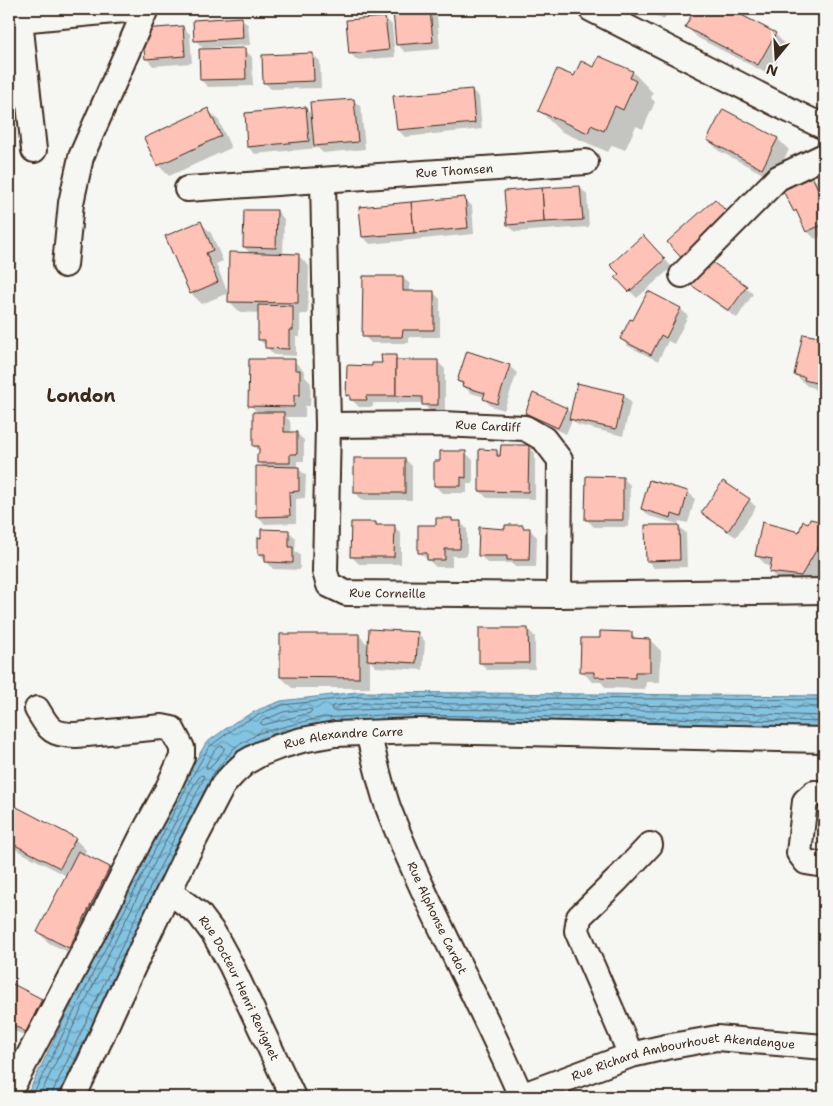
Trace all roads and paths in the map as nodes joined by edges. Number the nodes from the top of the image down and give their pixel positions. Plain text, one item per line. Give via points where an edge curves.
1 (136, 9) edge
2 (146, 9) edge
3 (591, 9) edge
4 (48, 13) edge
5 (14, 21) edge
6 (824, 127) edge
7 (34, 150) dead end
8 (824, 156) edge
9 (586, 162) dead end
10 (323, 180) junction
11 (187, 189) dead end
12 (65, 265) dead end
13 (682, 275) dead end
14 (328, 425) junction
15 (824, 591) edge
16 (559, 595) junction
17 (37, 709) dead end
18 (368, 733) junction
19 (824, 740) edge
20 (824, 793) edge
21 (650, 845) dead end
22 (824, 865) edge
23 (170, 892) junction
24 (824, 1047) edge
25 (631, 1055) junction
26 (555, 1090) edge
27 (9, 1093) edge
28 (519, 1096) edge
29 (73, 1097) edge
30 (293, 1097) edge

1 - 4 street
2 - 12 street via 81,157 71,203
3 - 6 street
4 - 5 street
5 - 7 street
8 - 13 street via 778,178
9 - 10 street, Rue Thomsen
10 - 11 street, Rue Thomsen
10 - 14 street, Rue Corneille
14 - 16 street, Rue Cardiff via 442,424 525,428 544,439 560,460
14 - 16 street, Rue Corneille via 325,572 329,585 346,594
15 - 16 street, Rue Corneille
17 - 27 street via 48,727 64,735 162,727 172,729 182,748 182,757
18 - 19 street, Rue Alexandre Carre via 417,731
18 - 23 street, Rue Alexandre Carre via 334,734 302,740 278,746 246,762 223,785
18 - 28 street, Rue Alphonse Cardot via 382,788 411,861 510,1070
20 - 22 street via 814,793 805,801 799,853 806,862
21 - 25 street via 579,917 577,931
23 - 29 street, Rue Alexandre Carre
23 - 30 street, Rue Docteur Henri Revignet via 199,914 214,934
24 - 25 street, Rue Richard Ambourhouet Akendengue via 717,1038
25 - 26 street, Rue Richard Ambourhouet Akendengue
26 - 28 street, Rue Richard Ambourhouet Akendengue

